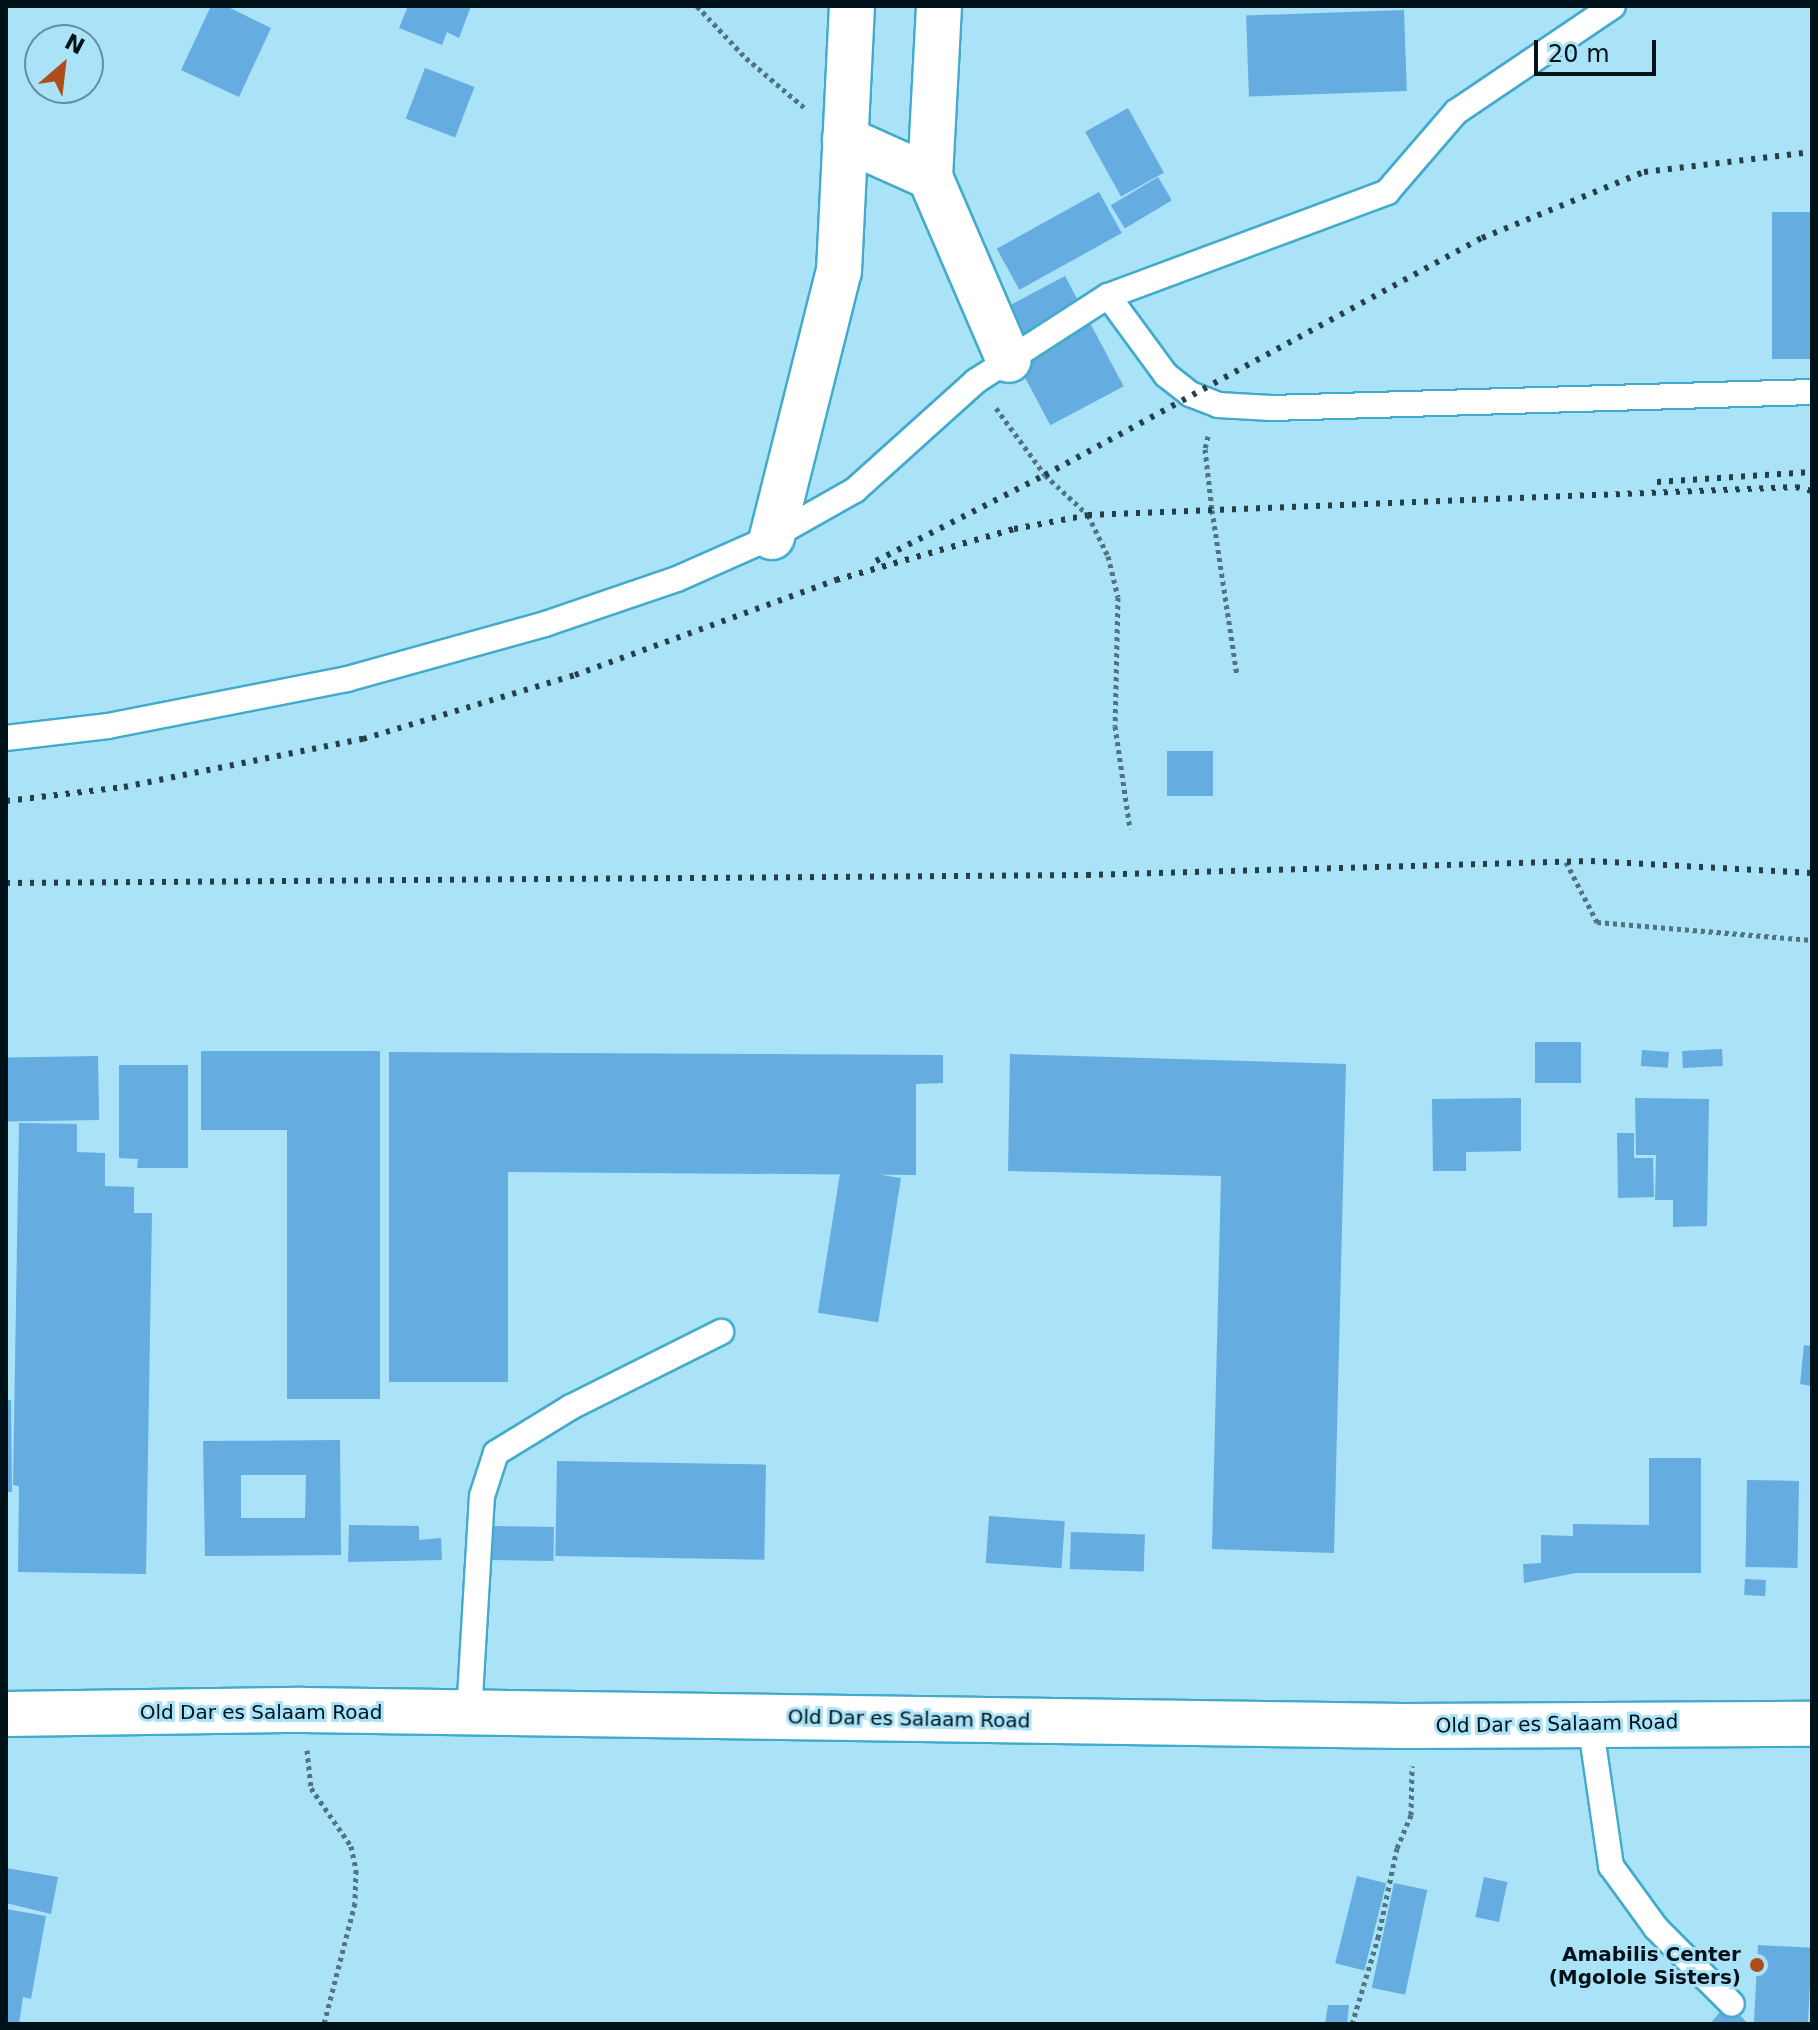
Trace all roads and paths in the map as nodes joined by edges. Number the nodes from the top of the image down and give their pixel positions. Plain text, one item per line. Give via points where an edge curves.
1 (697, 6) edge
2 (852, 6) edge
3 (939, 6) edge
4 (1613, 6) edge
5 (845, 139) junction
6 (930, 177) junction
7 (1108, 296) junction
8 (993, 370) junction
9 (1812, 392) edge
10 (1218, 405) junction
11 (772, 537) junction
12 (1237, 675) dead end
13 (6, 738) edge
14 (1130, 829) dead end
15 (1566, 862) dead end
16 (1812, 940) edge
17 (721, 1332) dead end
18 (303, 1710) junction
19 (6, 1714) edge
20 (469, 1714) junction
21 (1590, 1722) junction
22 (1812, 1724) edge
23 (1404, 1726) junction
24 (1732, 2004) dead end
25 (324, 2024) edge
26 (1352, 2024) edge

1 - 5 path via 746,58
2 - 5 main road
3 - 6 main road
4 - 7 lane via 1456,112 1387,192
5 - 6 main road
5 - 11 main road via 839,271
6 - 8 main road
7 - 8 lane
7 - 10 lane via 1166,375 1190,394
8 - 11 lane via 855,490
8 - 14 path via 1045,475 1088,515 1108,556 1118,597 1115,726
9 - 10 lane via 1271,408
10 - 12 path via 1205,449
11 - 13 lane via 677,579 545,624 347,679 108,726
15 - 16 path via 1597,922
17 - 20 lane via 571,1407 496,1453 482,1496
18 - 19 main road, Old Dar es Salaam Road
18 - 20 main road, Old Dar es Salaam Road
18 - 25 path via 311,1788 351,1846 356,1870 355,1903
20 - 23 main road, Old Dar es Salaam Road
21 - 22 main road, Old Dar es Salaam Road
21 - 23 main road, Old Dar es Salaam Road
21 - 24 lane via 1611,1866 1656,1928
23 - 26 path via 1414,1775 1411,1815 1397,1848

